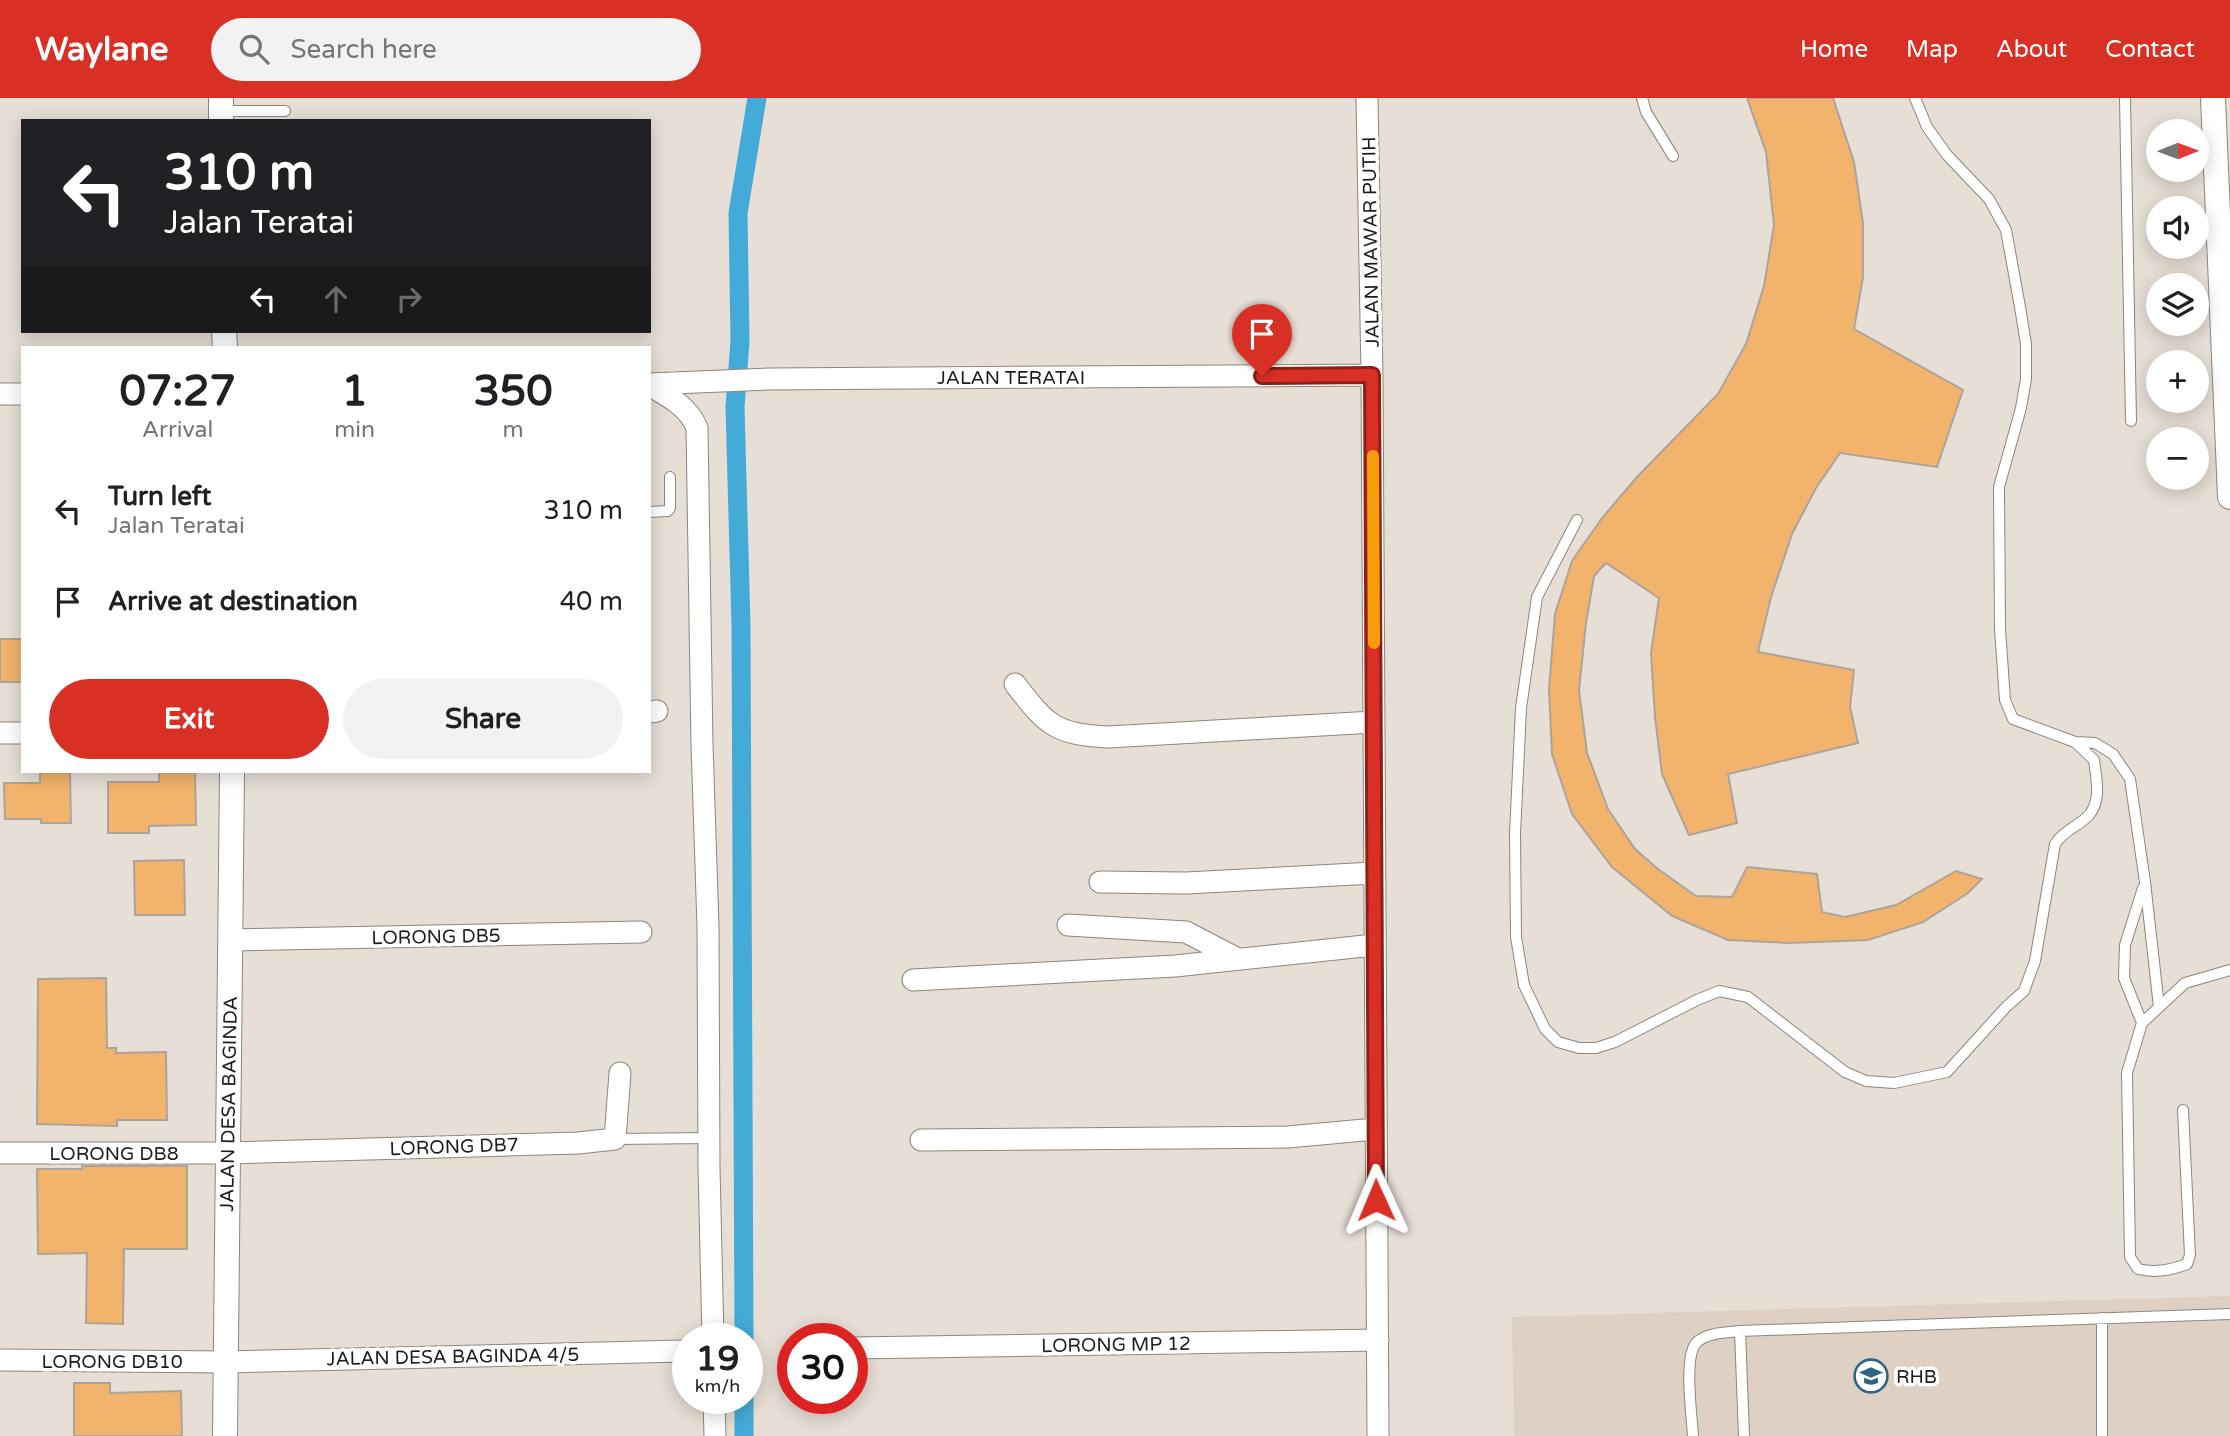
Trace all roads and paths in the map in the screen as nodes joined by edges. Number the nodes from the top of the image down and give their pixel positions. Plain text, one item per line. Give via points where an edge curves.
1 (1367, 98) edge
2 (1642, 98) edge
3 (1915, 98) edge
4 (2124, 98) edge
5 (2213, 98) edge
6 (221, 110) edge
7 (285, 111) dead end
8 (1673, 156) dead end
9 (1372, 375) junction
10 (651, 384) edge
11 (651, 385) edge
12 (0, 394) edge
13 (21, 394) edge
14 (2131, 421) dead end
15 (670, 477) dead end
16 (2230, 497) edge
17 (651, 512) edge
18 (1577, 520) dead end
19 (1015, 684) dead end
20 (1374, 722) junction
21 (0, 733) edge
22 (21, 733) edge
23 (2075, 742) junction
24 (232, 773) edge
25 (1374, 873) junction
26 (2145, 881) junction
27 (1100, 882) dead end
28 (1068, 925) dead end
29 (642, 932) dead end
30 (231, 940) junction
31 (1374, 946) junction
32 (1238, 959) junction
33 (2230, 970) edge
34 (913, 980) dead end
35 (2159, 1007) junction
36 (2142, 1023) junction
37 (620, 1073) dead end
38 (2183, 1110) dead end
39 (1375, 1129) junction
40 (709, 1138) junction
41 (615, 1139) junction
42 (921, 1140) dead end
43 (0, 1153) edge
44 (227, 1153) junction
45 (2230, 1314) edge
46 (2102, 1318) junction
47 (713, 1323) edge
48 (1741, 1331) junction
49 (1378, 1340) junction
50 (868, 1348) edge
51 (672, 1351) edge
52 (0, 1360) edge
53 (225, 1362) junction
54 (714, 1414) edge
55 (225, 1436) edge
56 (715, 1436) edge
57 (1378, 1436) edge
58 (1693, 1436) edge
59 (1744, 1436) edge
60 (2102, 1436) edge

1 - 9 street, JALAN MAWAR PUTIH
2 - 8 lane
3 - 23 lane via 1927,127 1989,200 2006,230 2026,344 2021,408 1999,487 2005,701 2013,719
4 - 14 lane
5 - 16 street
6 - 7 lane
9 - 10 street, JALAN TERATAI
9 - 20 street, JALAN MAWAR PUTIH
11 - 40 street via 692,415 697,428
12 - 13 street
15 - 17 lane via 670,508
18 - 23 lane via 1537,597 1521,708 1516,834 1516,937 1524,985 1545,1029 1558,1042 1587,1048 1615,1042 1719,991 1748,997 1844,1072 1866,1082 1894,1083 1947,1072 2024,991 2035,961 2054,845 2062,833 2090,814 2098,794 2094,760
19 - 20 street via 1052,726 1088,736
20 - 25 street, JALAN MAWAR PUTIH
21 - 22 street
23 - 26 lane via 2095,743 2113,754 2130,779
24 - 30 street, JALAN DESA BAGINDA
25 - 27 street via 1186,883
25 - 31 street, JALAN MAWAR PUTIH
26 - 35 lane
26 - 36 lane via 2125,945 2124,978
28 - 32 street via 1186,932
29 - 30 street, LORONG DB5
30 - 44 street, JALAN DESA BAGINDA
31 - 32 street
31 - 39 street, JALAN MAWAR PUTIH
32 - 34 street
33 - 35 lane via 2185,983
35 - 36 lane
36 - 38 lane via 2127,1073 2130,1256 2138,1269 2176,1268 2187,1264 2190,1255
37 - 41 street
39 - 42 street via 1274,1137
39 - 49 street, JALAN MAWAR PUTIH
40 - 41 lane
40 - 47 street
41 - 44 street, LORONG DB7
43 - 44 street, LORONG DB8
44 - 53 street, JALAN DESA BAGINDA
45 - 46 lane
46 - 48 lane
46 - 60 lane
48 - 58 lane via 1710,1335 1697,1342 1692,1352
48 - 59 lane
49 - 50 street, LORONG MP 12
49 - 57 street, JALAN MAWAR PUTIH
51 - 53 street, JALAN DESA BAGINDA 4/5
52 - 53 street, LORONG DB10
53 - 55 street, JALAN DESA BAGINDA
54 - 56 street

